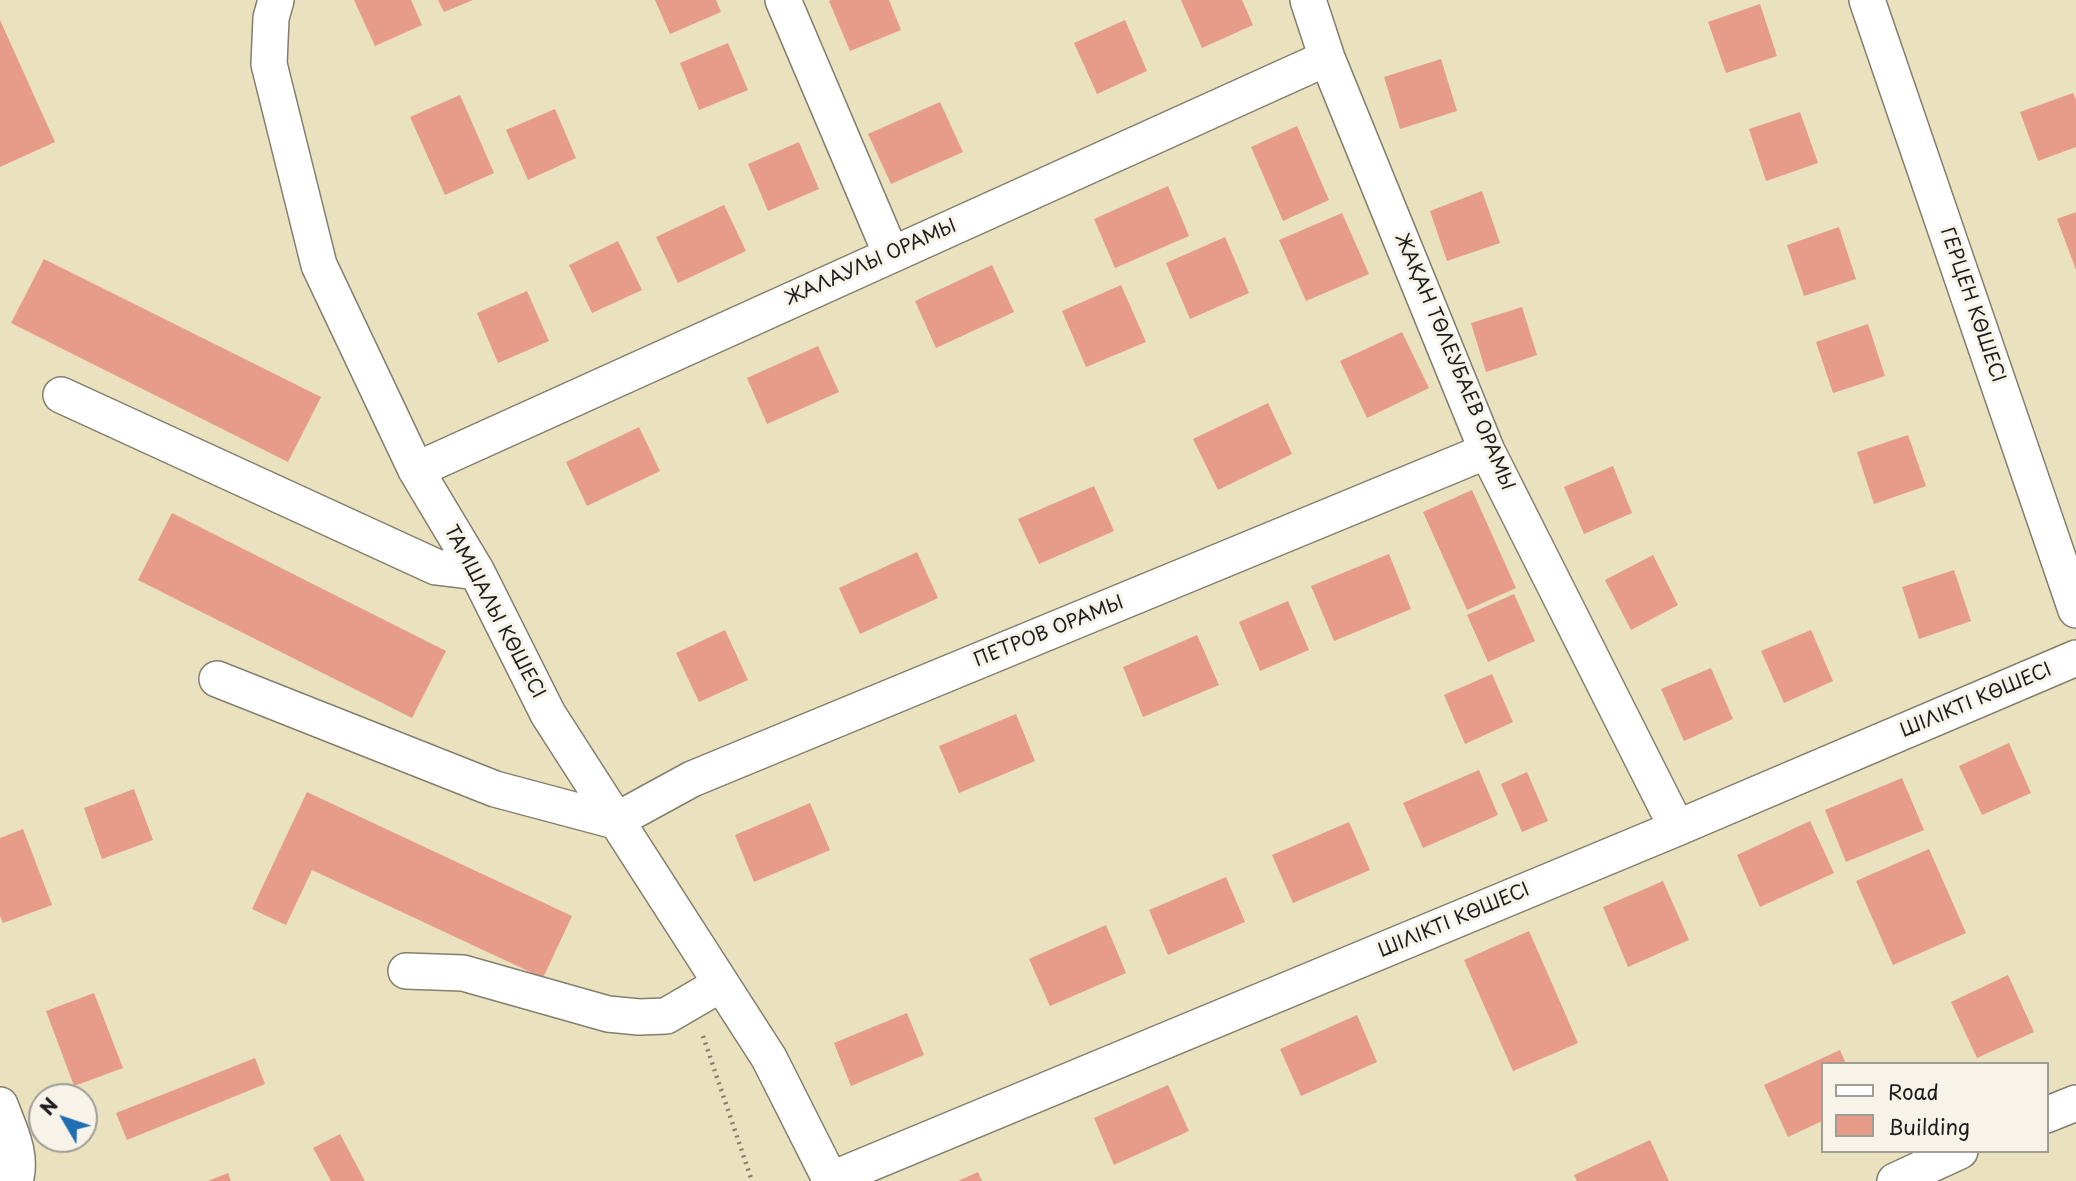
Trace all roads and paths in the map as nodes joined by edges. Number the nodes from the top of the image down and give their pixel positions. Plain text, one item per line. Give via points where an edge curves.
1 (276, 0) edge
2 (783, 0) edge
3 (1308, 0) edge
4 (1867, 0) edge
5 (1327, 58) junction
6 (891, 254) junction
7 (61, 395) dead end
8 (1488, 451) junction
9 (416, 470) junction
10 (477, 572) junction
11 (2076, 610) edge
12 (2076, 658) edge
13 (217, 679) dead end
14 (615, 821) junction
15 (1678, 828) junction
16 (406, 971) dead end
17 (706, 993) junction
18 (2076, 1103) edge
19 (0, 1105) edge
20 (2048, 1114) edge
21 (1956, 1153) edge
22 (831, 1180) edge
23 (15, 1181) edge
24 (752, 1181) edge
25 (1895, 1181) edge

1 - 9 street, ТАМШАЛЫ КӨШЕСІ via 269,64 319,265
2 - 6 street
3 - 5 street, ЖАҚАН ТӨЛЕУБАЕВ ОРАМЫ
4 - 11 street, ГЕРЦЕН КӨШЕСІ
5 - 6 street, ЖАЛАУЛЫ ОРАМЫ
5 - 8 street, ЖАҚАН ТӨЛЕУБАЕВ ОРАМЫ
6 - 9 street, ЖАЛАУЛЫ ОРАМЫ
7 - 10 street via 436,567
8 - 14 street, ПЕТРОВ ОРАМЫ via 692,779
8 - 15 street, ЖАҚАН ТӨЛЕУБАЕВ ОРАМЫ
9 - 10 street, ТАМШАЛЫ КӨШЕСІ
10 - 14 street, ТАМШАЛЫ КӨШЕСІ via 548,714
12 - 15 street, ШІЛІКТІ КӨШЕСІ
13 - 14 street via 495,789
14 - 17 street, ТАМШАЛЫ КӨШЕСІ
15 - 22 street, ШІЛІКТІ КӨШЕСІ
16 - 17 street via 463,973 608,1014 639,1017 666,1016
17 - 22 street, ТАМШАЛЫ КӨШЕСІ via 769,1058
17 - 24 path
18 - 20 street
19 - 23 street via 16,1146
21 - 25 street

